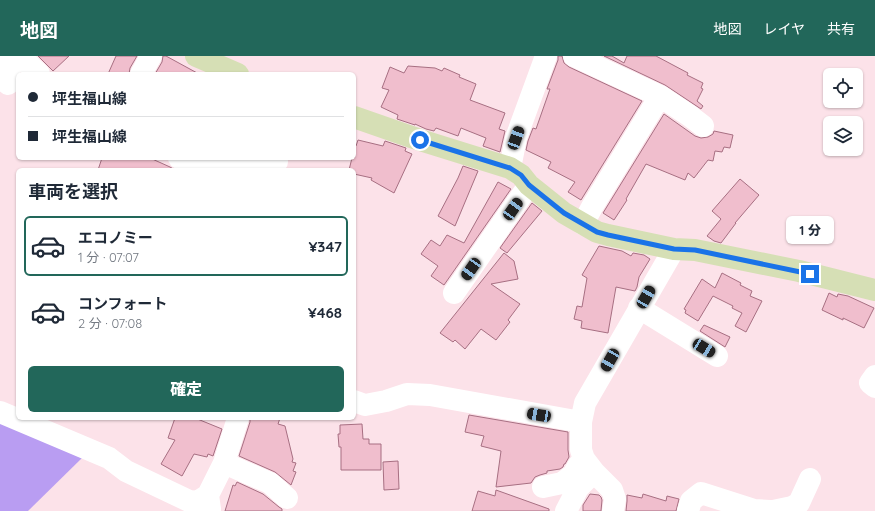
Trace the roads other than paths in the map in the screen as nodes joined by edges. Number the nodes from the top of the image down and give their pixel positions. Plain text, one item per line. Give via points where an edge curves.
1 (11, 56) edge
2 (20, 56) edge
3 (151, 56) edge
4 (196, 56) edge
5 (546, 56) edge
6 (574, 56) edge
7 (223, 71) edge
8 (37, 72) edge
9 (142, 72) edge
10 (8, 84) dead end
11 (660, 96) junction
12 (356, 117) edge
13 (703, 126) dead end
14 (184, 160) edge
15 (277, 162) dead end
16 (510, 168) junction
17 (529, 185) junction
18 (583, 224) junction
19 (674, 249) junction
20 (875, 290) edge
21 (454, 293) dead end
22 (639, 308) junction
23 (717, 356) dead end
24 (875, 376) edge
25 (875, 387) edge
26 (356, 402) edge
27 (0, 412) edge
28 (16, 419) edge
29 (19, 420) edge
30 (237, 420) edge
31 (582, 422) junction
32 (224, 463) junction
33 (589, 466) junction
34 (810, 479) dead end
35 (543, 487) dead end
36 (287, 498) dead end
37 (209, 503) edge
38 (566, 511) edge
39 (613, 511) edge
40 (688, 511) edge
41 (771, 511) edge

1 - 10 street
2 - 8 street
3 - 9 street
4 - 7 main road
5 - 16 street via 516,138
6 - 11 street
11 - 13 street
11 - 18 street
12 - 16 main road
14 - 15 street via 206,163
16 - 17 main road via 521,175
17 - 18 main road via 564,213
17 - 21 street
18 - 19 main road via 597,232
19 - 20 main road via 695,250
19 - 22 street
22 - 23 street
22 - 31 street via 585,403
24 - 25 street via 870,383
26 - 31 street via 365,405 407,394 430,395
27 - 28 street
29 - 37 street via 109,458 126,471 189,502
30 - 32 street
31 - 33 street via 581,450
32 - 36 street via 270,483
32 - 37 street
33 - 35 street via 578,466 573,475 562,483
33 - 38 street
33 - 39 street via 612,490
34 - 41 street via 799,503
40 - 41 street via 690,501 701,493 754,510

